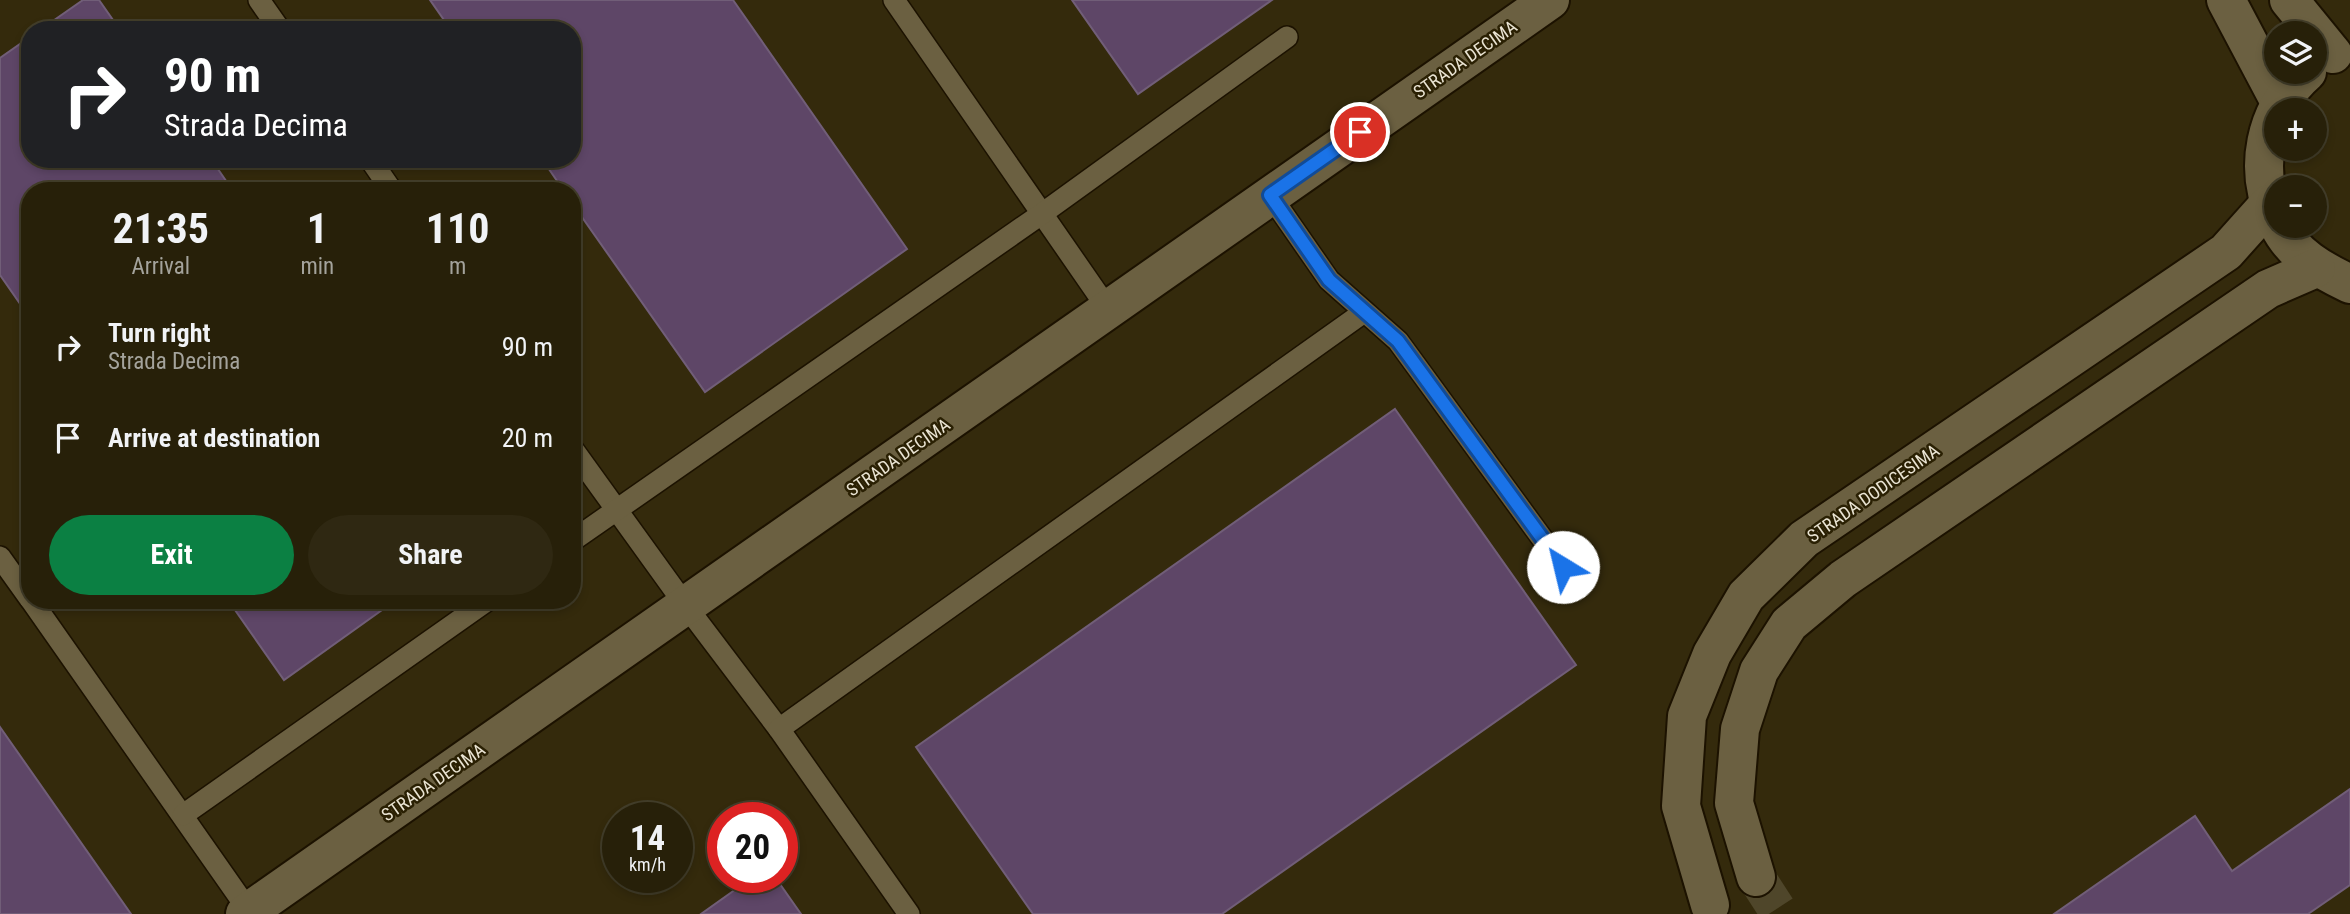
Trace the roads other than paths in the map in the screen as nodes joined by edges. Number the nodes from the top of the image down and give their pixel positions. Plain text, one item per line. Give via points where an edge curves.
1 (259, 0) edge
2 (894, 0) edge
3 (1550, 0) edge
4 (2226, 0) edge
5 (2289, 0) edge
6 (274, 21) edge
7 (2302, 21) edge
8 (1287, 37) dead end
9 (2300, 84) edge
10 (2278, 98) edge
11 (2284, 98) edge
12 (1270, 195) junction
13 (1043, 213) junction
14 (2264, 224) edge
15 (2288, 238) edge
16 (2333, 276) edge
17 (1108, 309) junction
18 (1364, 312) junction
19 (581, 461) edge
20 (616, 510) junction
21 (581, 535) edge
22 (0, 557) edge
23 (1563, 567) dead end
24 (21, 587) edge
25 (686, 606) junction
26 (36, 609) edge
27 (475, 609) edge
28 (779, 729) junction
29 (183, 815) junction
30 (1756, 877) tunnel mouth
31 (1710, 905) dead end
32 (247, 912) edge
33 (909, 914) edge

1 - 6 lane
2 - 13 lane
3 - 12 street, STRADA DECIMA
4 - 10 street
5 - 7 street
8 - 13 lane
9 - 11 street
12 - 17 street, STRADA DECIMA
12 - 18 lane via 1329,280
13 - 17 lane
13 - 20 lane
14 - 31 street, STRADA DODICESIMA via 1804,539 1746,596 1712,653 1687,716 1681,806
15 - 16 street
16 - 30 street via 2268,289 1843,579 1789,624 1759,671 1740,729 1734,803
17 - 25 street, STRADA DECIMA
18 - 23 lane via 1398,341
18 - 28 lane
19 - 20 lane
20 - 21 lane
20 - 25 lane
22 - 24 lane
25 - 28 lane
25 - 32 street, STRADA DECIMA
26 - 29 lane
27 - 29 lane
28 - 33 lane
29 - 32 lane

